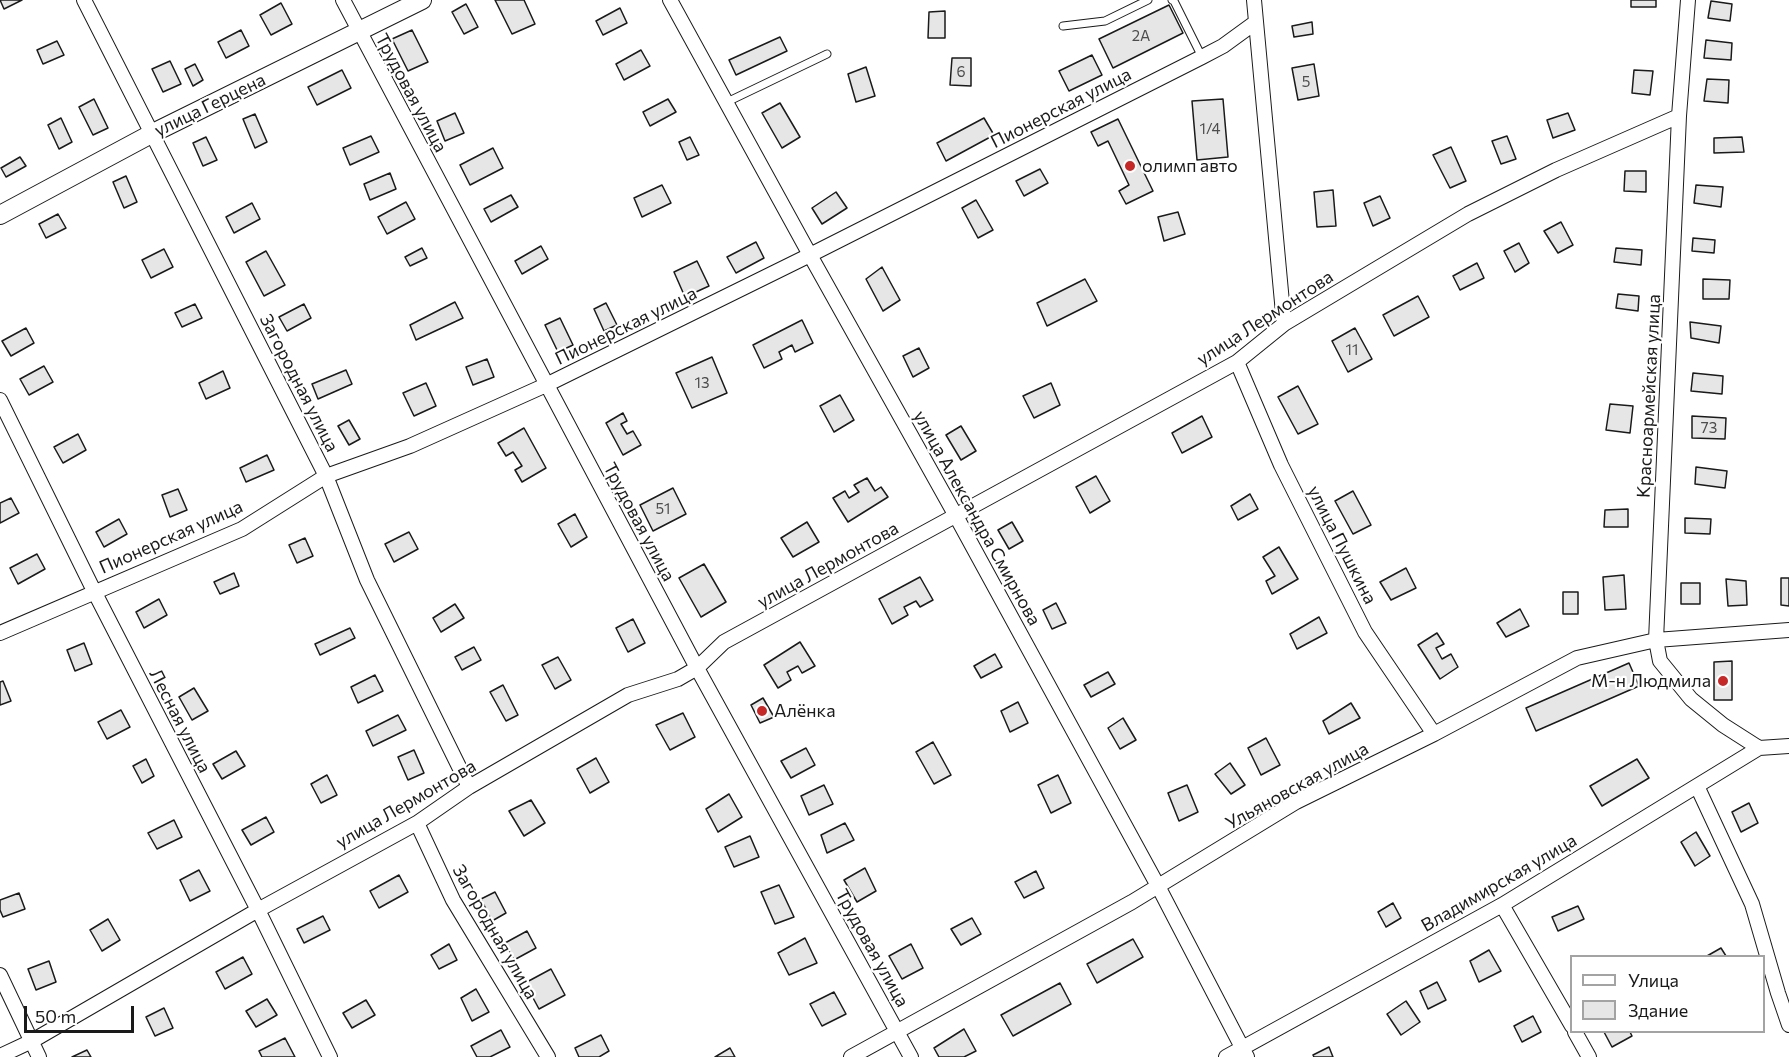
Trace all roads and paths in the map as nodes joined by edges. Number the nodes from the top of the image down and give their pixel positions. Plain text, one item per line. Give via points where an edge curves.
1 (84, 0) edge
2 (343, 0) edge
3 (422, 0) edge
4 (670, 0) edge
5 (1148, 0) edge
6 (1172, 0) edge
7 (1254, 0) edge
8 (1688, 0) edge
9 (1256, 22) junction
10 (1063, 26) dead end
11 (358, 32) junction
12 (827, 54) dead end
13 (1202, 57) junction
14 (727, 102) junction
15 (1679, 116) junction
16 (153, 133) junction
17 (0, 215) edge
18 (810, 255) junction
19 (1284, 324) junction
20 (1237, 362) junction
21 (546, 385) junction
22 (0, 400) edge
23 (326, 476) junction
24 (956, 516) junction
25 (94, 591) junction
26 (1789, 630) edge
27 (0, 633) edge
28 (1656, 640) junction
29 (697, 668) junction
30 (1434, 734) junction
31 (1789, 746) edge
32 (1759, 748) junction
33 (1697, 786) junction
34 (470, 788) junction
35 (417, 823) junction
36 (1158, 886) junction
37 (1502, 905) junction
38 (258, 910) junction
39 (0, 975) edge
40 (1570, 1023) edge
41 (1789, 1024) edge
42 (897, 1031) junction
43 (1576, 1033) edge
44 (32, 1041) junction
45 (1245, 1053) edge
46 (0, 1056) edge
47 (39, 1057) edge
48 (330, 1057) edge
49 (548, 1057) edge
50 (851, 1057) edge
51 (911, 1057) edge
52 (1226, 1057) edge
53 (1589, 1057) edge

1 - 16 street, Загородная улица
2 - 11 street, Трудовая улица
3 - 11 street, улица Герцена
4 - 14 street, улица Александра Смирнова
5 - 10 lane via 1105,21
6 - 13 lane
7 - 9 street
8 - 15 street, Красноармейская улица
9 - 13 street, Пионерская улица
9 - 19 street
11 - 16 street, улица Герцена
11 - 21 street, Трудовая улица
12 - 14 lane
13 - 18 street, Пионерская улица
14 - 18 street, улица Александра Смирнова
15 - 19 street, улица Лермонтова via 1468,214
15 - 28 street, Красноармейская улица
16 - 17 street, улица Герцена
16 - 23 street, Загородная улица
18 - 21 street, Пионерская улица
18 - 24 street, улица Александра Смирнова
19 - 20 street, улица Лермонтова
20 - 24 street, улица Лермонтова
20 - 30 street, улица Пушкина via 1281,465 1365,632
21 - 23 street, Пионерская улица via 410,446
21 - 29 street, Трудовая улица
22 - 25 street, Лесная улица
23 - 25 street, Пионерская улица via 242,528
23 - 34 street, Загородная улица via 367,580
24 - 29 street, улица Лермонтова via 724,642
24 - 36 street, улица Александра Смирнова
25 - 27 street, Пионерская улица
25 - 38 street, Лесная улица
26 - 28 street, Ульяновская улица
28 - 30 street, Ульяновская улица via 1577,658
28 - 32 street, Красноармейская улица via 1660,662 1691,699
29 - 34 street, улица Лермонтова via 678,679 628,695
29 - 42 street, Трудовая улица
30 - 36 street, Ульяновская улица via 1296,802
31 - 32 street, Владимирская улица
32 - 33 street, Владимирская улица
33 - 37 street, Владимирская улица
33 - 41 street via 1752,904
34 - 35 street, улица Лермонтова
35 - 38 street, улица Лермонтова
35 - 49 street, Загородная улица via 453,900
36 - 42 street, Ульяновская улица
36 - 45 street, улица Александра Смирнова
37 - 40 street
37 - 45 street, Владимирская улица
38 - 44 street, улица Лермонтова
38 - 48 street, Лесная улица
39 - 44 street
42 - 50 street, Ульяновская улица
42 - 51 street, Трудовая улица
43 - 53 street
44 - 46 street, улица Лермонтова
44 - 47 street
45 - 52 street, Владимирская улица

